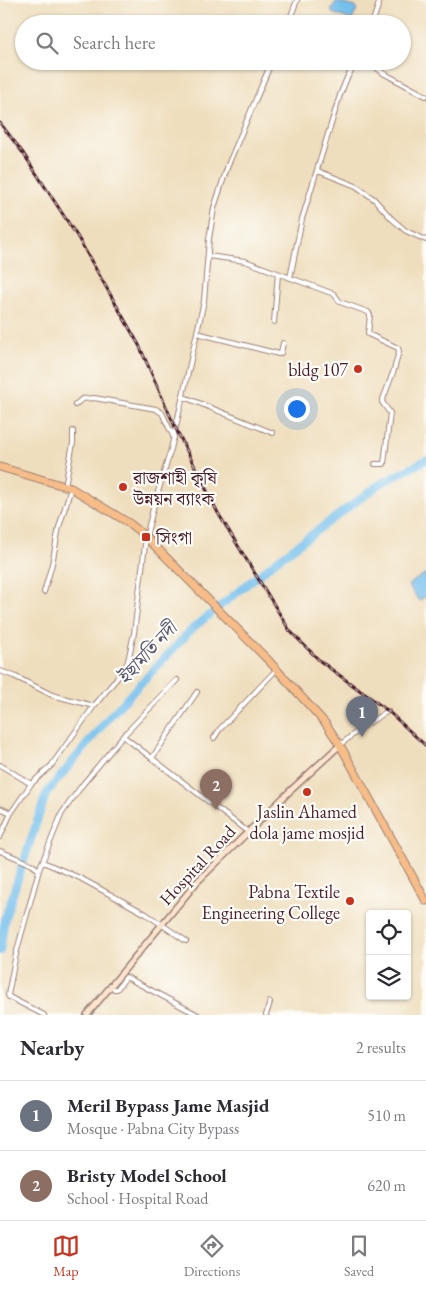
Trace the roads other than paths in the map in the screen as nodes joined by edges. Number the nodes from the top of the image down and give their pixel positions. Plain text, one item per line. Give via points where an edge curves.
1 (297, 0) edge
2 (380, 0) edge
3 (291, 15) edge
4 (375, 15) edge
5 (268, 70) edge
6 (352, 70) edge
7 (379, 70) edge
8 (426, 96) edge
9 (318, 170) junction
10 (426, 240) edge
11 (208, 256) junction
12 (278, 274) junction
13 (290, 278) junction
14 (274, 322) dead end
15 (197, 333) junction
16 (283, 343) dead end
17 (184, 397) junction
18 (75, 405) dead end
19 (73, 431) dead end
20 (273, 433) dead end
21 (174, 438) junction
22 (375, 464) dead end
23 (0, 469) edge
24 (68, 487) junction
25 (146, 537) junction
26 (44, 592) dead end
27 (276, 669) junction
28 (0, 671) edge
29 (177, 680) dead end
30 (197, 692) dead end
31 (94, 706) junction
32 (388, 712) dead end
33 (123, 736) junction
34 (214, 738) dead end
35 (340, 745) junction
36 (152, 758) junction
37 (0, 765) edge
38 (31, 784) junction
39 (0, 808) edge
40 (11, 813) junction
41 (248, 832) junction
42 (0, 838) edge
43 (0, 852) edge
44 (43, 862) junction
45 (39, 870) junction
46 (426, 901) edge
47 (161, 924) junction
48 (186, 940) dead end
49 (110, 986) junction
50 (270, 1002) dead end
51 (44, 1015) edge
52 (87, 1015) edge
53 (198, 1015) edge
54 (266, 1015) edge

1 - 3 street
2 - 4 street
5 - 11 street via 228,165 214,208
6 - 9 street via 340,95
7 - 8 street
9 - 10 street via 356,186 406,231
9 - 13 street via 302,219
11 - 12 street via 245,261
11 - 15 street
12 - 13 street
12 - 14 street
13 - 22 street via 334,294 340,302 368,312 368,334 399,349 382,402 390,413 384,464
15 - 16 street via 279,354
15 - 17 street
17 - 20 street
17 - 21 street
18 - 21 street via 82,399 94,398 156,409 162,413
19 - 24 street
21 - 25 street
23 - 24 highway
24 - 25 highway via 129,523
24 - 26 street
25 - 27 highway
25 - 31 street via 128,661 123,672
27 - 34 street
27 - 35 highway via 313,708
28 - 31 street via 52,695
29 - 33 street
30 - 36 street
31 - 38 street via 51,766
32 - 35 street
33 - 36 street
33 - 44 street via 62,813
35 - 41 main road, Hospital Road
35 - 46 highway
36 - 41 street
37 - 38 street
38 - 40 street
39 - 40 street
40 - 42 street
41 - 47 main road, Hospital Road via 197,882
43 - 45 street
44 - 45 street
44 - 47 street via 80,878
45 - 51 street via 8,995
47 - 48 street
47 - 49 main road, Hospital Road
49 - 52 main road, Hospital Road
49 - 53 street via 118,989 126,977
50 - 54 street

